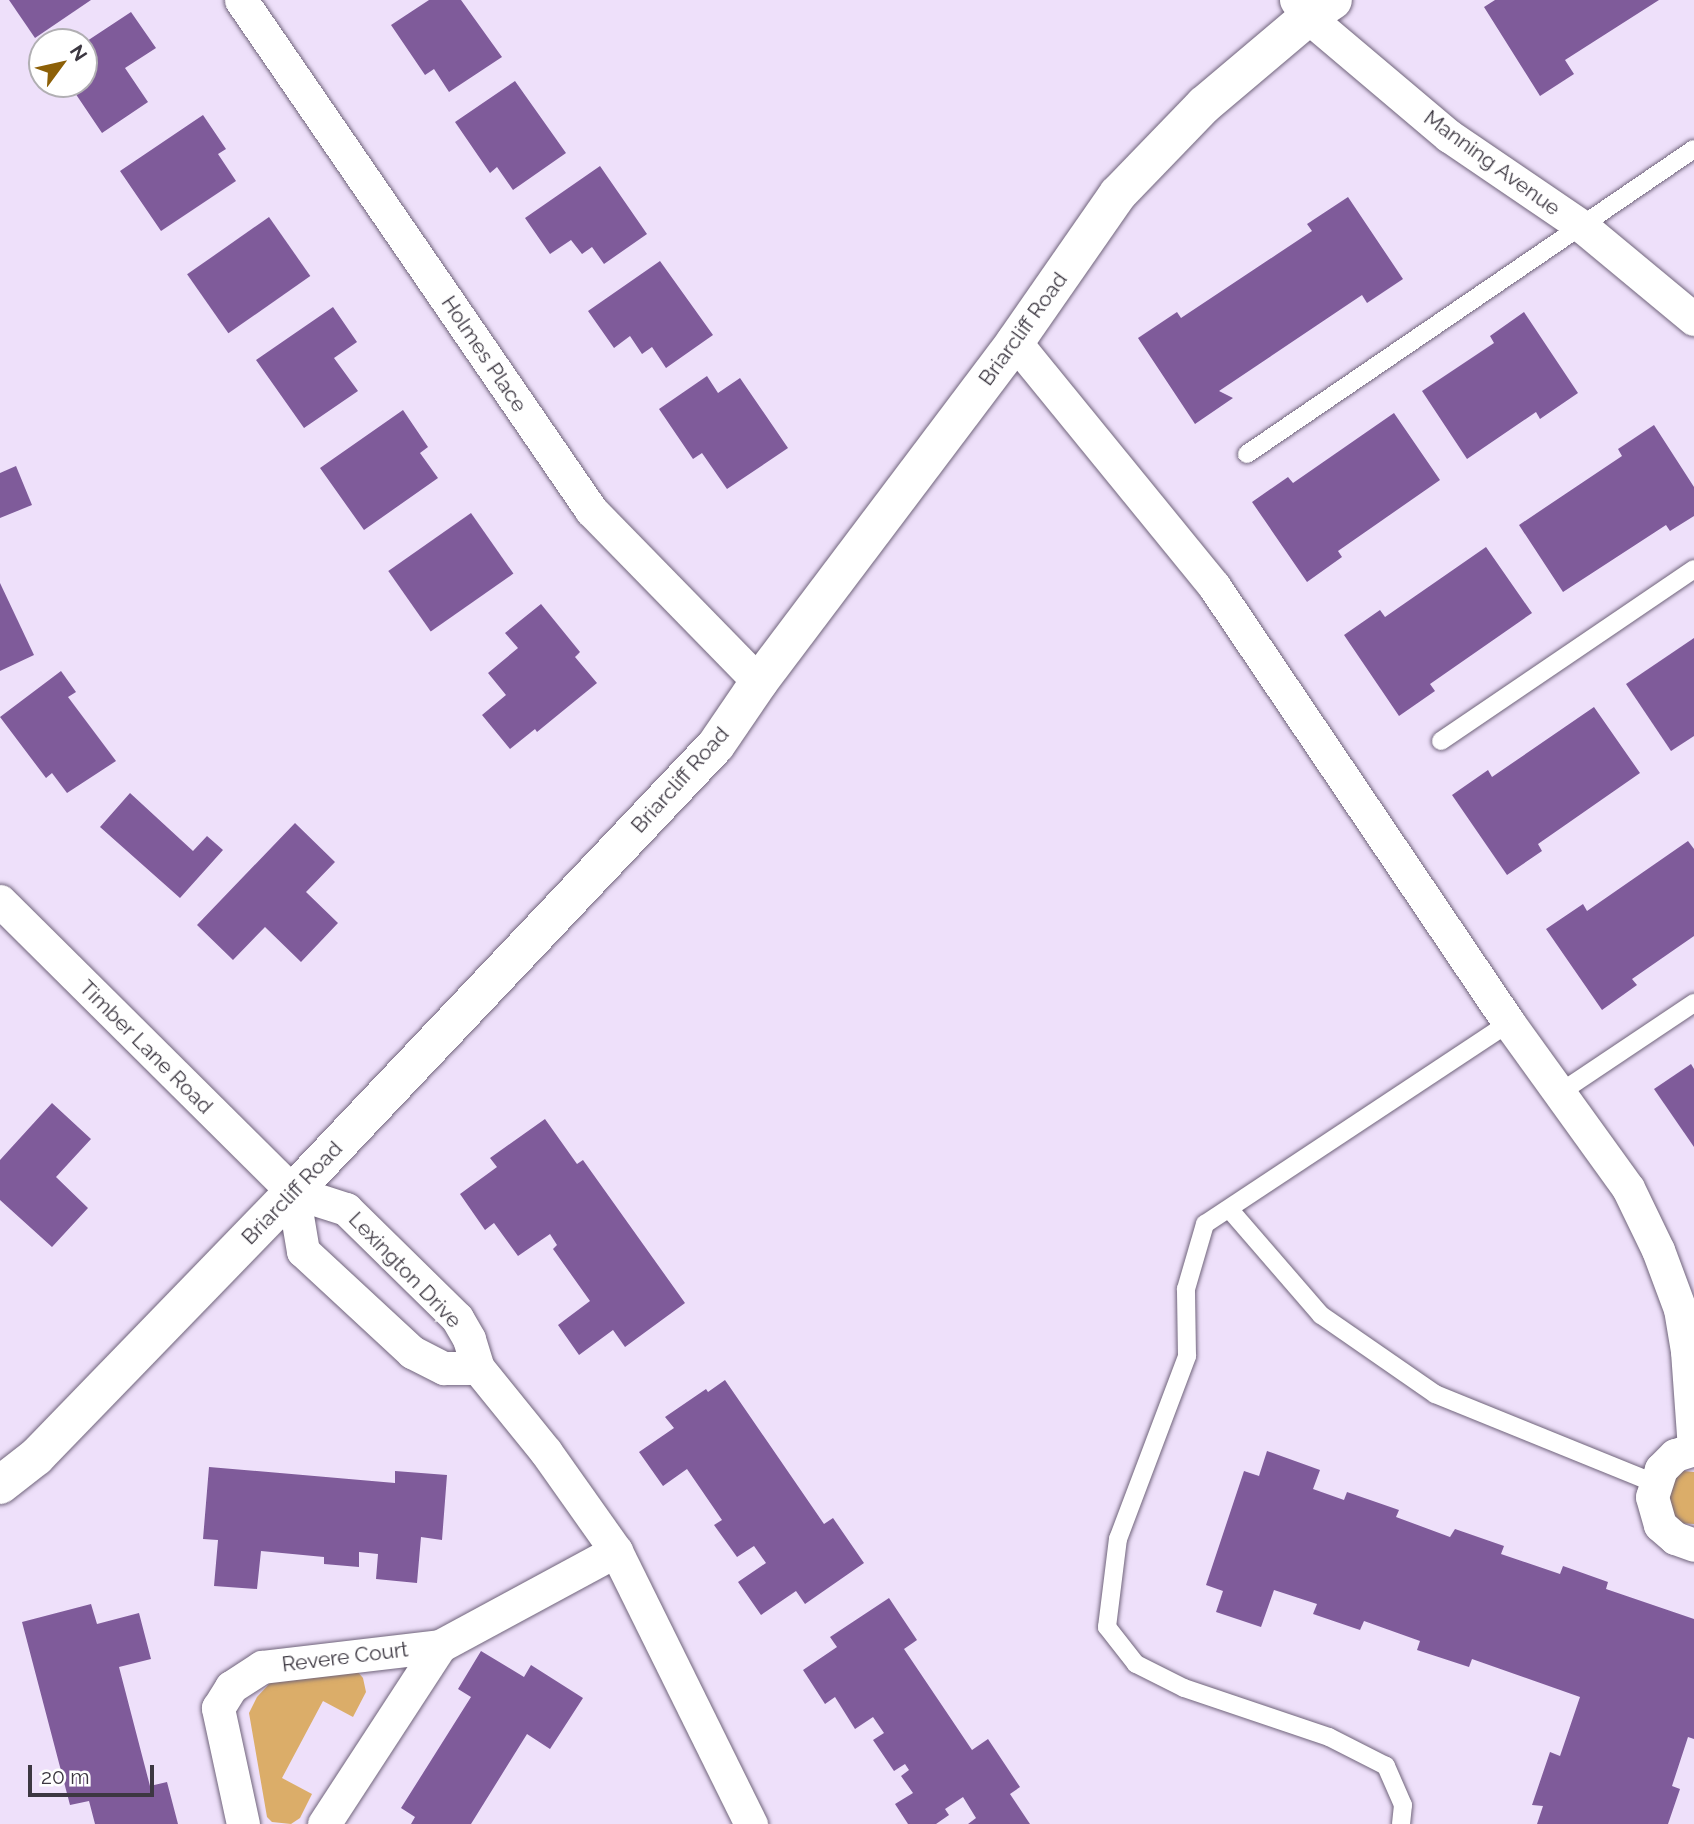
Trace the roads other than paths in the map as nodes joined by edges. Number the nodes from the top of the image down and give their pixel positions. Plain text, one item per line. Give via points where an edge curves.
1 (241, 0) edge
2 (1312, 6) edge
3 (1694, 149) edge
4 (1583, 227) junction
5 (1694, 319) edge
6 (1015, 342) junction
7 (1247, 454) dead end
8 (1694, 569) edge
9 (759, 682) junction
10 (1441, 741) dead end
11 (0, 901) edge
12 (1694, 1003) edge
13 (1509, 1023) junction
14 (1558, 1094) junction
15 (293, 1192) junction
16 (1230, 1210) junction
17 (478, 1368) junction
18 (1694, 1449) edge
19 (1654, 1483) junction
20 (0, 1485) edge
21 (1694, 1545) edge
22 (617, 1551) junction
23 (440, 1646) junction
24 (243, 1824) edge
25 (324, 1824) edge
26 (751, 1824) edge
27 (1401, 1824) edge

1 - 9 street, Holmes Place via 591,510
2 - 4 street, Manning Avenue via 1449,136
2 - 6 street, Briarcliff Road via 1204,105 1118,194
3 - 4 lane
4 - 5 street, Manning Avenue
4 - 7 lane
6 - 9 street, Briarcliff Road
6 - 13 street via 1214,586
8 - 10 lane
9 - 15 street, Briarcliff Road via 716,745
11 - 15 street, Timber Lane Road
12 - 14 lane
13 - 14 street
13 - 16 lane
14 - 18 street via 1628,1188 1658,1250 1680,1309
15 - 17 street, Lexington Drive via 350,1213 457,1318
15 - 17 street via 303,1251 412,1352 444,1368
15 - 20 street, Briarcliff Road via 36,1457
16 - 19 lane via 1321,1315 1435,1394
16 - 27 lane via 1205,1224 1186,1289 1187,1356 1118,1539 1107,1627 1136,1664 1184,1688 1329,1737 1386,1766 1403,1805
17 - 22 street, Lexington Drive
18 - 19 street via 1668,1461
19 - 21 street via 1653,1507 1660,1525 1675,1538
22 - 23 street, Revere Court
22 - 26 street, Lexington Drive
23 - 24 street, Revere Court via 262,1667 231,1687 218,1708
23 - 25 street, Revere Court

